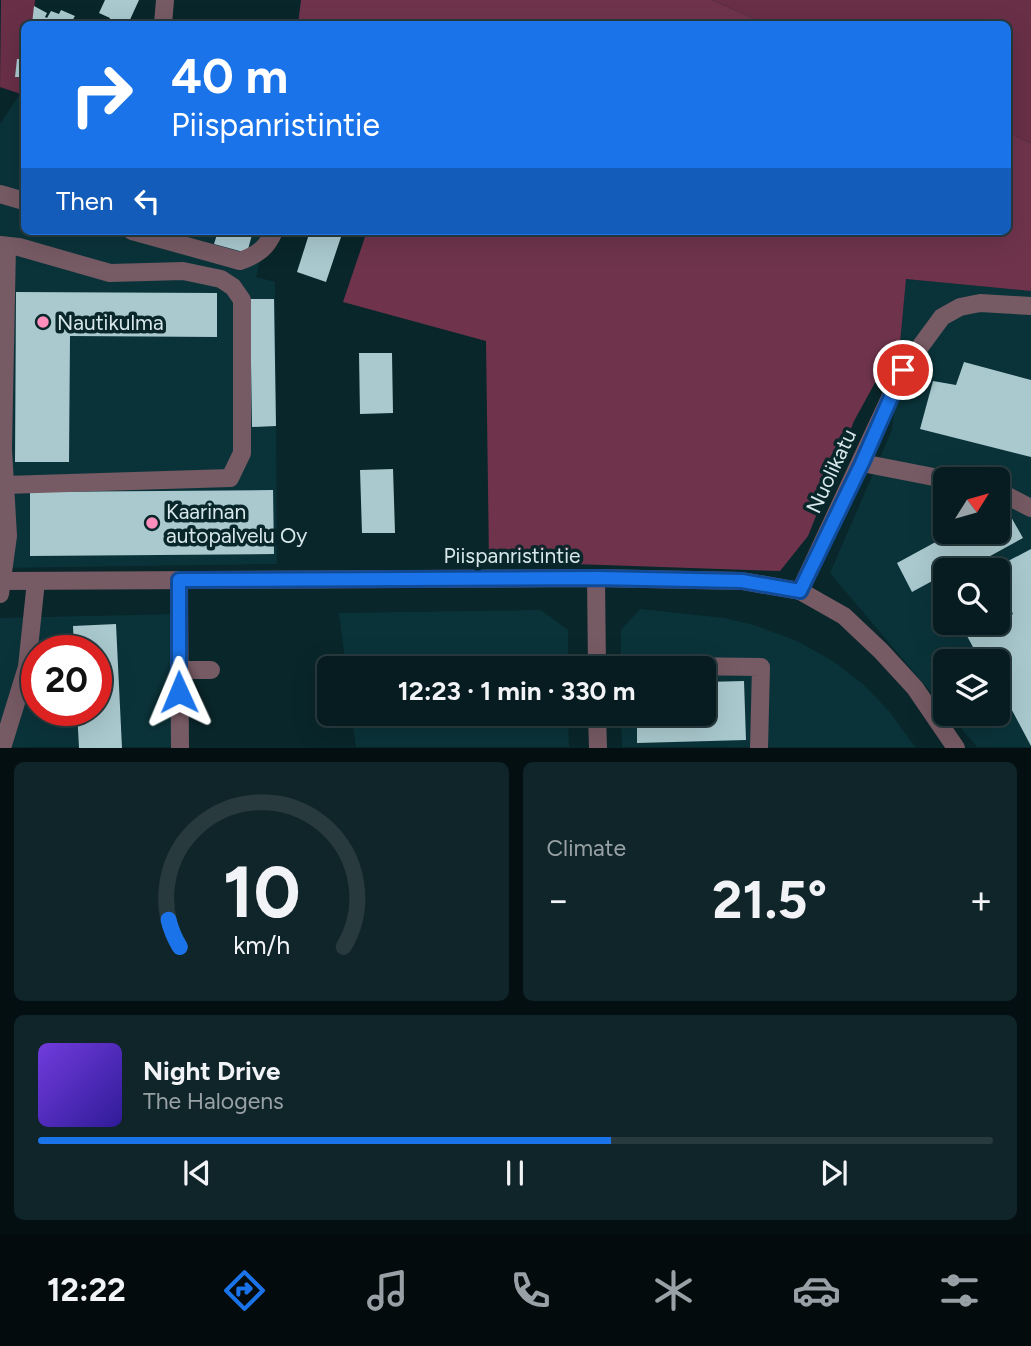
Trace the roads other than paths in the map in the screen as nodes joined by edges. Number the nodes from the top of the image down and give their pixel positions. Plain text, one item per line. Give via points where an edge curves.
1 (165, 0) edge
2 (163, 21) edge
3 (0, 194) edge
4 (21, 200) edge
5 (146, 235) edge
6 (272, 235) edge
7 (4, 245) edge
8 (1031, 306) edge
9 (862, 463) junction
10 (933, 477) edge
11 (3, 489) edge
12 (1010, 498) edge
13 (1031, 508) edge
14 (596, 578) junction
15 (179, 580) junction
16 (36, 581) junction
17 (1, 586) edge
18 (800, 591) junction
19 (597, 656) edge
20 (716, 667) edge
21 (179, 670) junction
22 (211, 670) dead end
23 (597, 726) edge
24 (2, 747) edge
25 (180, 747) edge
26 (598, 747) edge
27 (759, 747) edge
28 (956, 747) edge

1 - 2 street
3 - 4 street
5 - 6 street via 240,261 268,244
7 - 11 street
7 - 11 street via 110,273 183,271 221,279 233,287 242,300 242,453 230,478
8 - 9 street, Nuolikatu via 980,303 942,317 903,370
9 - 10 street
9 - 18 street, Nuolikatu
11 - 17 street via 8,536
12 - 13 street
14 - 15 street, Piispanristintie
14 - 18 street, Piispanristintie via 742,581
14 - 19 street
15 - 16 street, Piispanristintie
15 - 21 street
16 - 17 street, Piispanristintie
16 - 24 street via 27,667
18 - 28 street, Piispanristintie via 844,616 881,651 915,688
20 - 27 street via 761,667
21 - 22 street
21 - 25 street
23 - 26 street

